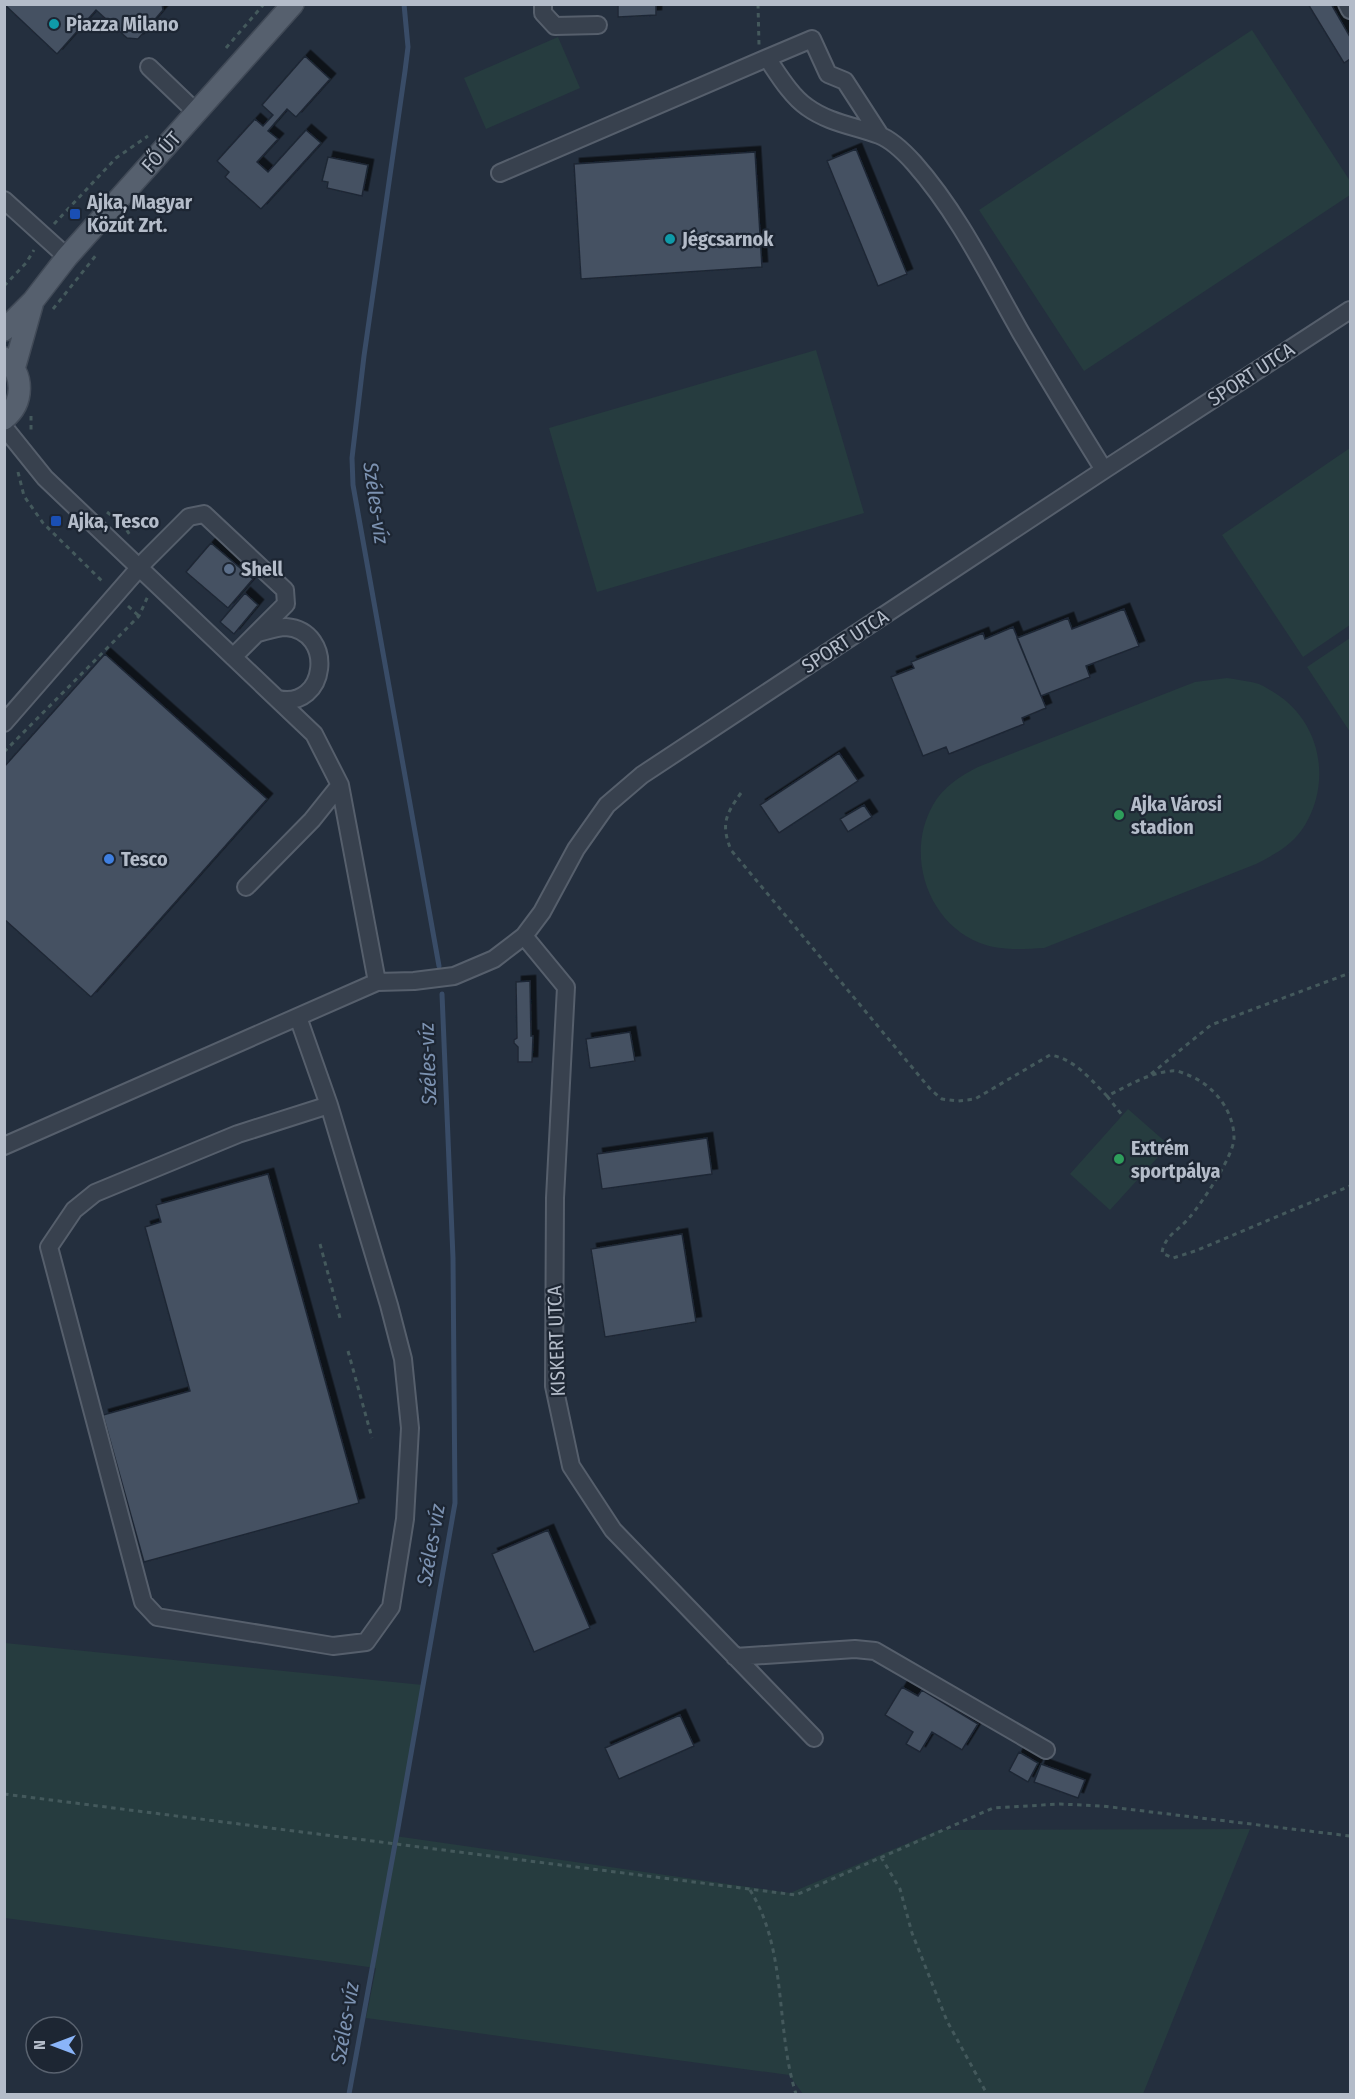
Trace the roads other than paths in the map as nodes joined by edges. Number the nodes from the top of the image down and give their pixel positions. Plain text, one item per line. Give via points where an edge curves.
1 (293, 4) edge
2 (543, 4) edge
3 (1347, 4) edge
4 (1350, 10) edge
5 (598, 25) dead end
6 (763, 59) junction
7 (148, 67) dead end
8 (196, 112) junction
9 (880, 135) junction
10 (500, 173) dead end
11 (4, 200) edge
12 (68, 257) junction
13 (33, 301) junction
14 (1350, 310) edge
15 (4, 330) edge
16 (9, 363) edge
17 (4, 419) edge
18 (4, 427) edge
19 (1104, 470) junction
20 (140, 568) junction
21 (257, 633) junction
22 (233, 657) junction
23 (278, 699) junction
24 (4, 723) edge
25 (340, 785) junction
26 (246, 886) dead end
27 (524, 936) junction
28 (377, 982) junction
29 (298, 1017) junction
30 (329, 1105) junction
31 (4, 1146) edge
32 (735, 1657) junction
33 (814, 1738) dead end
34 (1046, 1749) dead end

1 - 8 main road, FŐ ÚT
2 - 5 street via 543,13 555,26
3 - 4 street
6 - 9 street via 807,107 842,125
6 - 9 street via 812,39 828,74 845,81
6 - 10 street
7 - 8 street
8 - 12 main road, FŐ ÚT
9 - 19 street via 914,162 953,215
11 - 12 street
12 - 13 main road, FŐ ÚT
13 - 15 main road, FŐ ÚT
13 - 16 main road, FŐ ÚT
14 - 19 street, SPORT UTCA
16 - 17 main road via 18,377 19,395 16,406
18 - 20 street via 45,478
19 - 27 street, SPORT UTCA via 642,774 606,805
20 - 21 street via 189,517 204,514 285,590 286,604
20 - 22 street
20 - 24 street
21 - 22 street
21 - 23 street via 285,627 300,631 312,641 320,657 315,685 301,697
22 - 23 street
23 - 25 street via 314,734
25 - 26 street via 312,820
25 - 28 street
27 - 28 street, SPORT UTCA via 494,959 454,976
27 - 32 street, KISKERT UTCA via 566,987 555,1198 554,1386 571,1466 613,1530
28 - 29 street
29 - 30 street
29 - 31 street
30 - 30 street via 238,1134 95,1193 74,1210 49,1247 142,1602 157,1617 333,1646 366,1642 391,1607 405,1519 410,1428 403,1359
32 - 33 street, KISKERT UTCA
32 - 34 street via 875,1651

